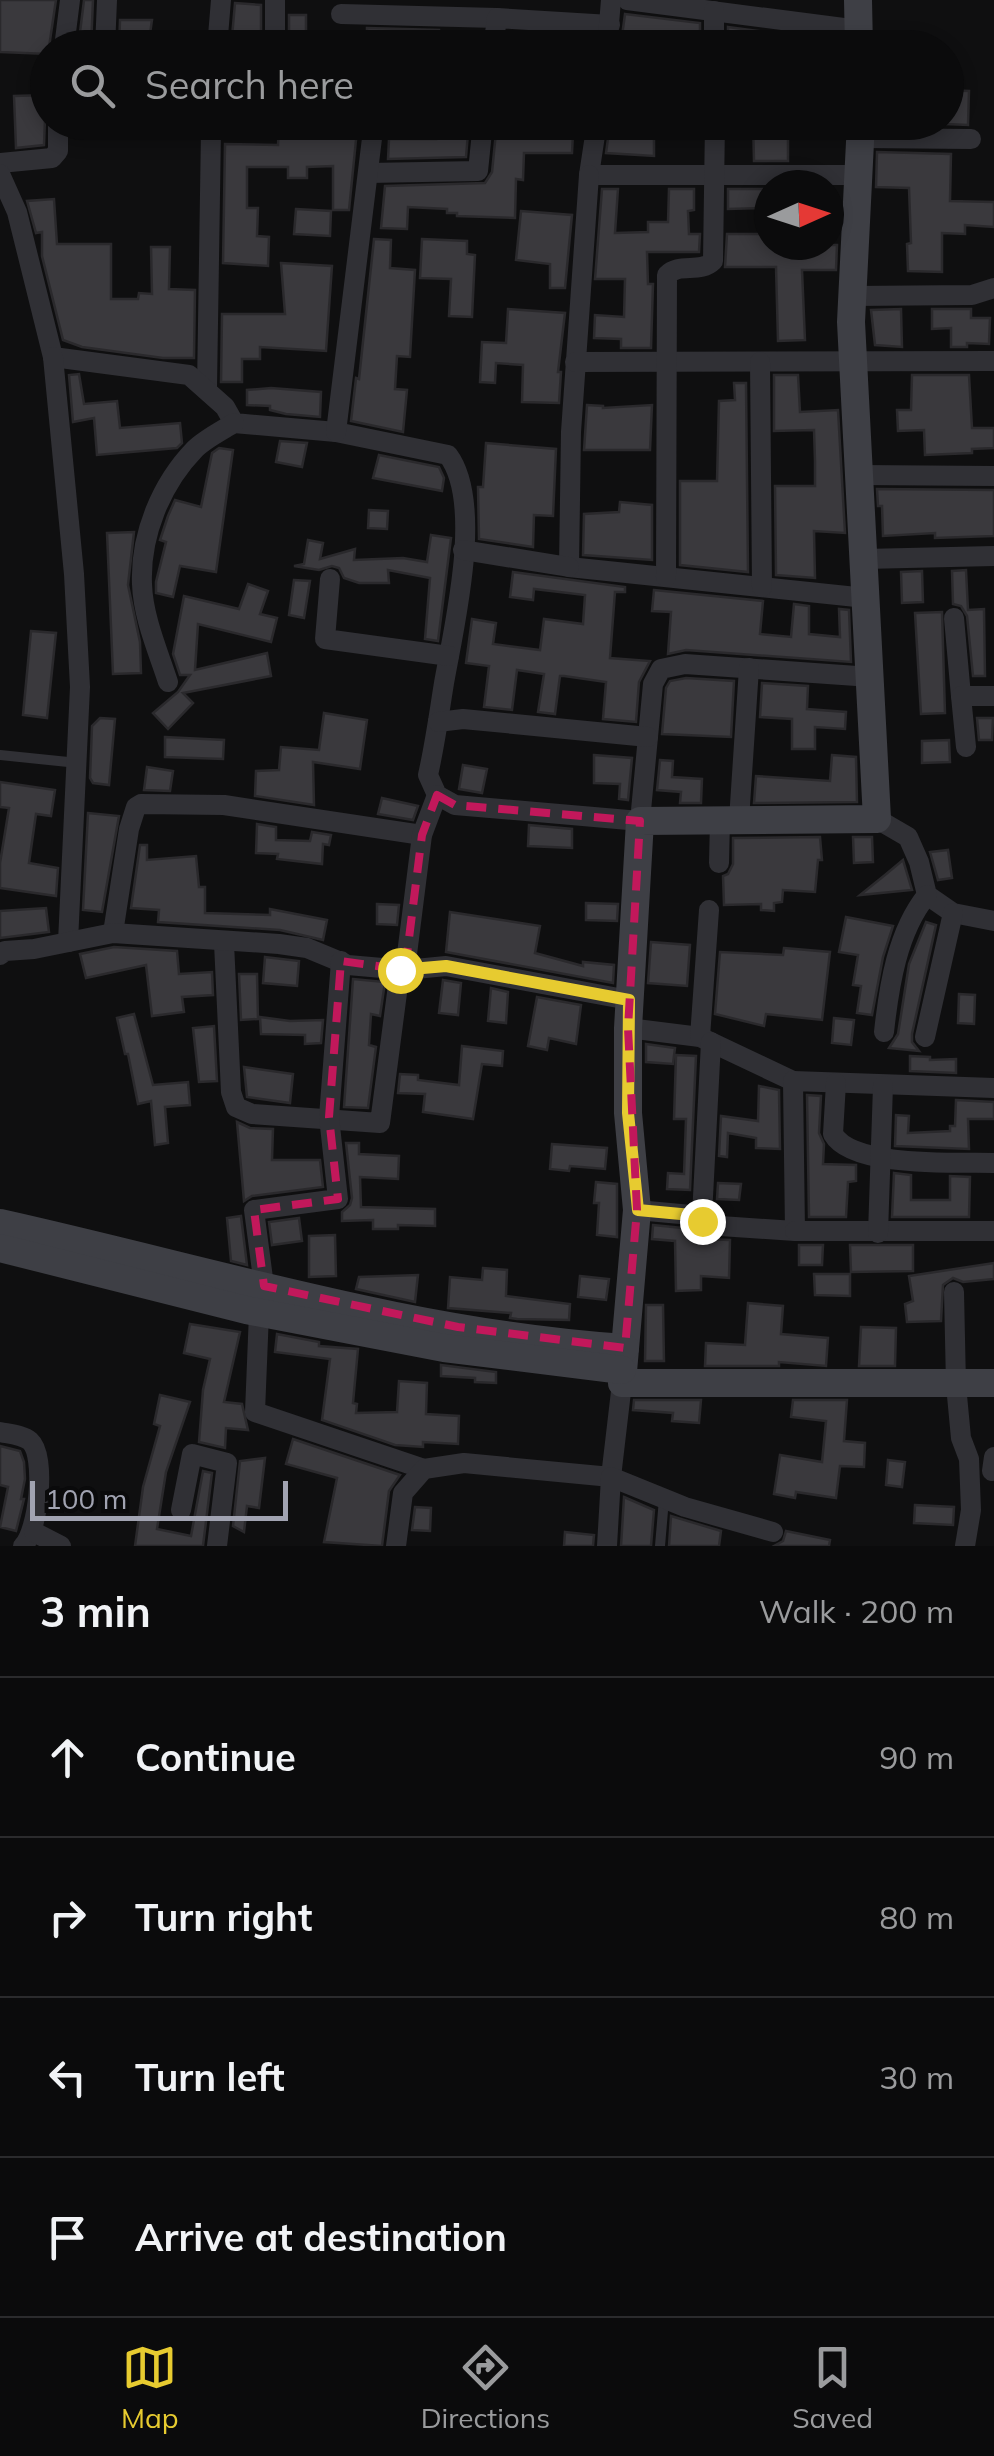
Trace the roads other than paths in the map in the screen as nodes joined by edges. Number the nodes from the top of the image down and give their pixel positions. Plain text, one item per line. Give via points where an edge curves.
1 (70, 0) edge
2 (108, 0) edge
3 (221, 0) edge
4 (275, 0) edge
5 (611, 0) edge
6 (626, 0) edge
7 (858, 0) edge
8 (714, 11) junction
9 (340, 14) dead end
10 (498, 18) junction
11 (610, 25) junction
12 (66, 30) edge
13 (106, 30) edge
14 (218, 30) edge
15 (275, 30) edge
16 (496, 30) edge
17 (609, 30) edge
18 (714, 30) edge
19 (816, 30) edge
20 (859, 30) edge
21 (964, 139) edge
22 (58, 140) edge
23 (211, 140) edge
24 (372, 140) edge
25 (481, 140) edge
26 (594, 140) edge
27 (715, 140) edge
28 (861, 140) edge
29 (971, 140) dead end
30 (0, 163) edge
31 (368, 173) junction
32 (0, 174) edge
33 (716, 174) junction
34 (859, 174) junction
35 (589, 175) junction
36 (994, 288) edge
37 (852, 296) junction
38 (53, 357) junction
39 (994, 361) edge
40 (575, 362) junction
41 (665, 362) junction
42 (760, 362) junction
43 (853, 362) junction
44 (207, 388) junction
45 (234, 422) junction
46 (336, 432) junction
47 (859, 475) junction
48 (994, 476) edge
49 (463, 550) junction
50 (994, 556) edge
51 (864, 558) junction
52 (569, 567) junction
53 (666, 577) junction
54 (330, 579) dead end
55 (762, 587) junction
56 (866, 598) junction
57 (954, 618) dead end
58 (449, 656) junction
59 (748, 668) junction
60 (871, 676) junction
61 (168, 682) dead end
62 (960, 696) junction
63 (994, 696) edge
64 (438, 722) junction
65 (648, 737) junction
66 (966, 747) dead end
67 (0, 755) edge
68 (78, 763) junction
69 (438, 795) junction
70 (877, 819) junction
71 (729, 820) junction
72 (640, 821) junction
73 (422, 836) junction
74 (719, 862) dead end
75 (926, 895) junction
76 (709, 910) dead end
77 (953, 913) junction
78 (994, 921) edge
79 (112, 933) junction
80 (68, 942) junction
81 (224, 943) junction
82 (0, 956) edge
83 (342, 962) junction
84 (403, 970) junction
85 (628, 1014) junction
86 (884, 1032) dead end
87 (926, 1037) dead end
88 (706, 1040) junction
89 (793, 1080) junction
90 (836, 1083) junction
91 (883, 1086) junction
92 (994, 1088) edge
93 (329, 1117) junction
94 (878, 1157) junction
95 (994, 1163) edge
96 (638, 1210) junction
97 (702, 1216) junction
98 (0, 1223) edge
99 (796, 1231) junction
100 (994, 1232) edge
101 (878, 1233) junction
102 (0, 1248) edge
103 (954, 1292) dead end
104 (261, 1299) junction
105 (623, 1367) junction
106 (994, 1382) edge
107 (956, 1384) junction
108 (0, 1432) edge
109 (424, 1468) junction
110 (611, 1477) junction
111 (664, 1498) junction
112 (181, 1510) dead end
113 (773, 1532) dead end
114 (28, 1539) edge
115 (61, 1546) edge
116 (217, 1546) edge
117 (396, 1546) edge
118 (608, 1546) edge
119 (660, 1546) edge
120 (966, 1546) edge

1 - 12 street
2 - 13 street
3 - 14 street
4 - 15 street
5 - 11 street
6 - 8 street
7 - 20 street
8 - 18 street
8 - 19 street
9 - 10 street
10 - 11 street
10 - 16 street
11 - 17 street
21 - 29 street
22 - 30 street via 52,158
23 - 44 street
24 - 31 street
25 - 31 street via 478,171
26 - 35 street
27 - 33 street
28 - 34 street
31 - 46 street
32 - 38 street via 17,212
33 - 34 street
33 - 35 street
33 - 41 street via 713,261 667,275
34 - 37 street
35 - 40 street
36 - 37 street via 972,295
37 - 43 street
38 - 44 street via 190,375
38 - 68 street via 74,574
39 - 43 street
40 - 41 street
40 - 52 street
41 - 42 street
41 - 53 street
42 - 43 street
42 - 55 street
43 - 47 street
44 - 45 street
45 - 46 street
45 - 61 street via 195,449 159,495 149,532 142,583
46 - 49 street via 448,454 461,482
47 - 48 street
47 - 51 street
49 - 52 street
49 - 58 street
50 - 51 street
51 - 56 street
52 - 53 street
53 - 55 street
54 - 58 street via 325,639
55 - 56 street
56 - 60 street
57 - 62 street
58 - 64 street
59 - 60 street
59 - 65 street via 661,669 653,684
59 - 71 street
60 - 70 street
62 - 63 street
62 - 66 street
64 - 65 street
64 - 69 street via 428,775
65 - 72 street
67 - 68 lane
68 - 80 street
69 - 72 street via 455,805
69 - 73 street
70 - 71 street
70 - 75 street via 908,837
71 - 72 street
71 - 74 street
72 - 85 street
73 - 79 street via 224,805 141,804 129,828
73 - 84 street
75 - 77 street
75 - 86 street via 901,946
76 - 88 street
77 - 78 street
77 - 87 street
79 - 80 street
79 - 81 street
80 - 82 street
81 - 83 street via 307,948
81 - 93 street via 236,1108
83 - 84 street
83 - 93 street
84 - 85 street via 446,966
84 - 93 street via 380,1122
85 - 88 street
85 - 96 street via 628,1113
88 - 89 street
88 - 97 street
89 - 90 street
89 - 99 street
90 - 91 street
90 - 94 street via 832,1134 844,1147
91 - 92 street
91 - 94 street
93 - 104 street via 338,1199 254,1210
94 - 95 street
94 - 101 street
96 - 97 street
96 - 105 street
97 - 99 street via 706,1225
98 - 104 street
99 - 101 street
100 - 101 street
102 - 104 street
103 - 107 street
104 - 105 street via 458,1327
104 - 109 street via 255,1412
105 - 107 street
105 - 110 street
106 - 107 street
107 - 120 street via 969,1460
108 - 114 street via 26,1438 36,1450
109 - 110 street via 464,1463
109 - 117 street via 403,1493
110 - 111 street
110 - 118 street
111 - 113 street
111 - 119 lane
112 - 116 street via 192,1454 227,1463
114 - 115 street

